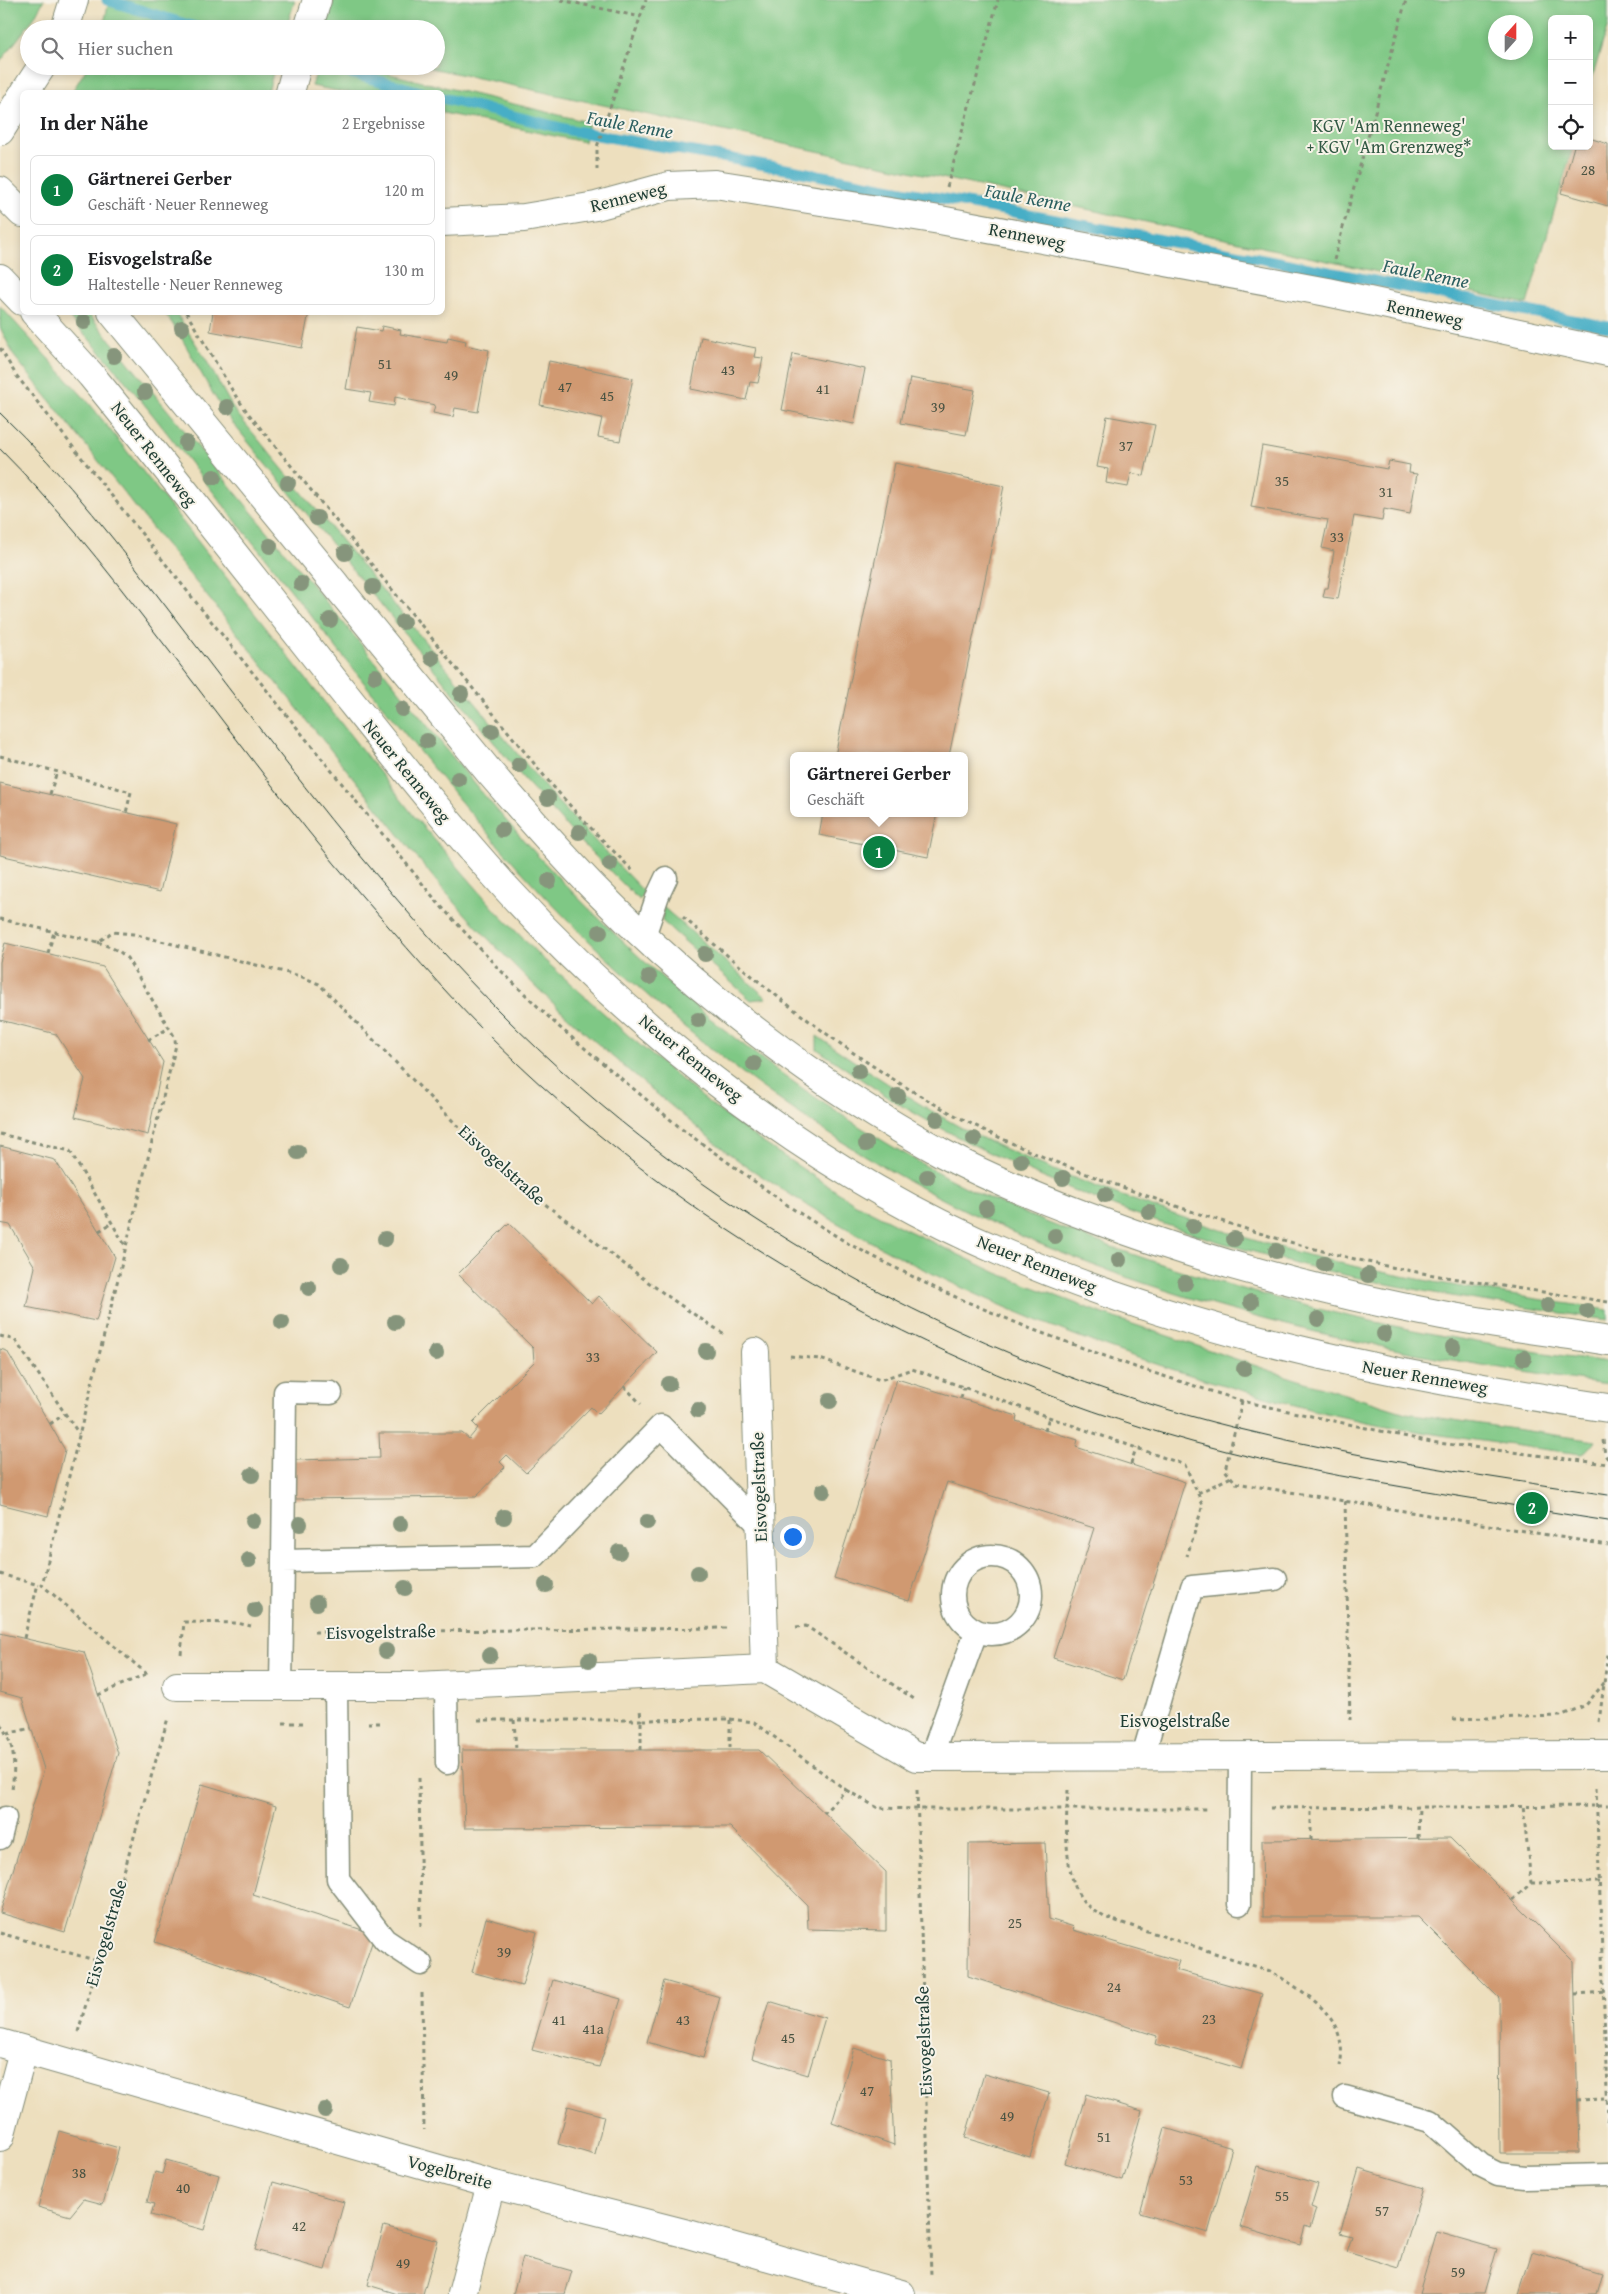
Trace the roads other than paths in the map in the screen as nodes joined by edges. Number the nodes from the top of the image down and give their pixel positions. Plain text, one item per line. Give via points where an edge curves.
1 (317, 0) edge
2 (311, 20) edge
3 (36, 75) edge
4 (26, 90) edge
5 (20, 99) edge
6 (0, 131) edge
7 (0, 191) edge
8 (20, 211) edge
9 (445, 222) edge
10 (0, 278) edge
11 (20, 299) edge
12 (37, 315) edge
13 (114, 315) edge
14 (1608, 352) edge
15 (662, 886) road end
16 (644, 936) junction
17 (1608, 1341) edge
18 (755, 1352) road end
19 (331, 1393) dead end
20 (1608, 1408) edge
21 (760, 1526) junction
22 (282, 1561) junction
23 (1275, 1580) dead end
24 (976, 1632) dead end
25 (765, 1669) junction
26 (446, 1685) junction
27 (177, 1686) road end
28 (280, 1686) junction
29 (336, 1686) junction
30 (1601, 1755) edge
31 (1143, 1756) junction
32 (1240, 1756) junction
33 (924, 1757) junction
34 (447, 1763) dead end
35 (1239, 1904) dead end
36 (421, 1964) dead end
37 (11, 2047) edge
38 (1345, 2097) road end
39 (0, 2137) edge
40 (1608, 2175) edge
41 (491, 2184) junction
42 (462, 2294) edge
43 (901, 2294) edge

1 - 2 street
3 - 4 street
5 - 6 street
7 - 8 street
9 - 14 street, Renneweg via 524,218 596,206 668,186 715,184 940,220 1318,290
10 - 11 street
12 - 20 street, Neuer Renneweg via 97,382 416,783 510,893 578,961 662,1037 720,1084 812,1150 904,1204 1007,1254 1195,1322 1346,1362
13 - 16 street via 490,772 595,888
15 - 16 lane
16 - 17 street via 737,1015 848,1097 946,1155 1021,1190 1115,1227 1279,1278 1443,1315
18 - 21 street, Eisvogelstraße
19 - 22 lane via 285,1392
21 - 22 lane via 662,1426 534,1556
21 - 25 street, Eisvogelstraße
22 - 28 lane
23 - 31 lane via 1192,1586
24 - 33 lane via 945,1718
25 - 26 street
25 - 33 street
26 - 29 street
26 - 34 lane
27 - 28 street
28 - 29 street
29 - 36 lane via 338,1879 385,1940
30 - 32 street, Eisvogelstraße
31 - 32 street, Eisvogelstraße
31 - 33 street, Eisvogelstraße
32 - 35 lane
37 - 39 street
37 - 41 street, Vogelbreite
38 - 40 lane via 1430,2121 1480,2164 1498,2174 1524,2177
41 - 42 street
41 - 43 street, Vogelbreite

